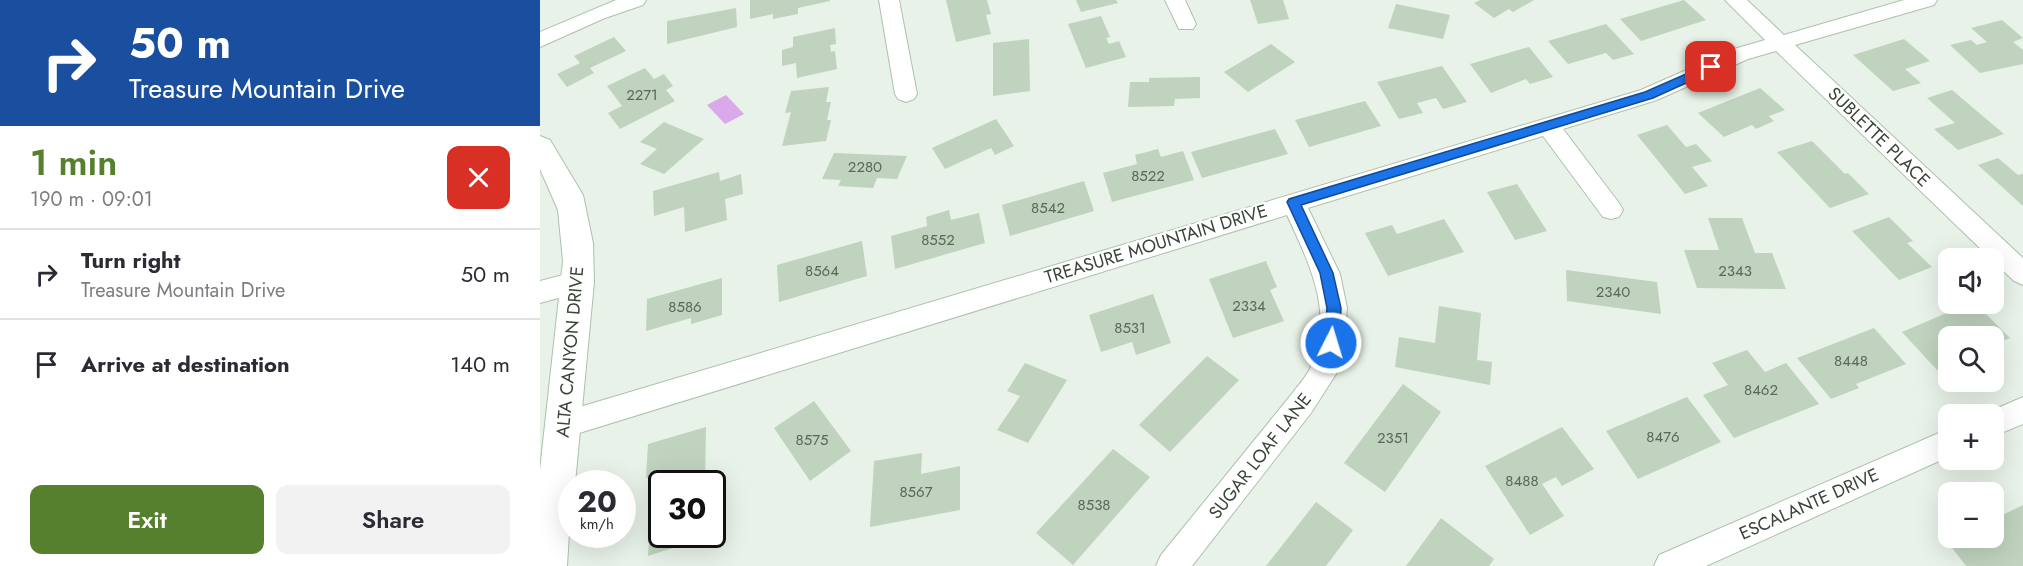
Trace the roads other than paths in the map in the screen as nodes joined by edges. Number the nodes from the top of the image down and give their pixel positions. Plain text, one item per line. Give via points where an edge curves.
1 (636, 0) edge
2 (889, 0) edge
3 (1175, 0) edge
4 (1735, 0) edge
5 (1928, 0) edge
6 (1186, 24) dead end
7 (540, 40) edge
8 (1779, 42) junction
9 (906, 94) dead end
10 (1548, 126) junction
11 (540, 147) edge
12 (1293, 202) junction
13 (1611, 210) dead end
14 (2023, 274) edge
15 (578, 282) junction
16 (540, 292) edge
17 (2023, 410) edge
18 (2004, 419) edge
19 (563, 425) junction
20 (1938, 447) edge
21 (548, 566) edge
22 (1172, 566) edge
23 (1671, 566) edge

1 - 7 street
2 - 9 street
3 - 6 street
4 - 8 street, SUBLETTE PLACE
5 - 8 street, TREASURE MOUNTAIN DRIVE
8 - 10 street, TREASURE MOUNTAIN DRIVE via 1722,61 1649,95
8 - 14 street, SUBLETTE PLACE
10 - 12 street, TREASURE MOUNTAIN DRIVE
10 - 13 street
11 - 15 street, ALTA CANYON DRIVE via 560,174 574,207
12 - 19 street, TREASURE MOUNTAIN DRIVE
12 - 22 street, SUGAR LOAF LANE via 1327,273 1334,308 1331,343 1322,374
15 - 16 street
15 - 19 street, ALTA CANYON DRIVE
17 - 18 street
19 - 21 street, ALTA CANYON DRIVE
20 - 23 street, ESCALANTE DRIVE

